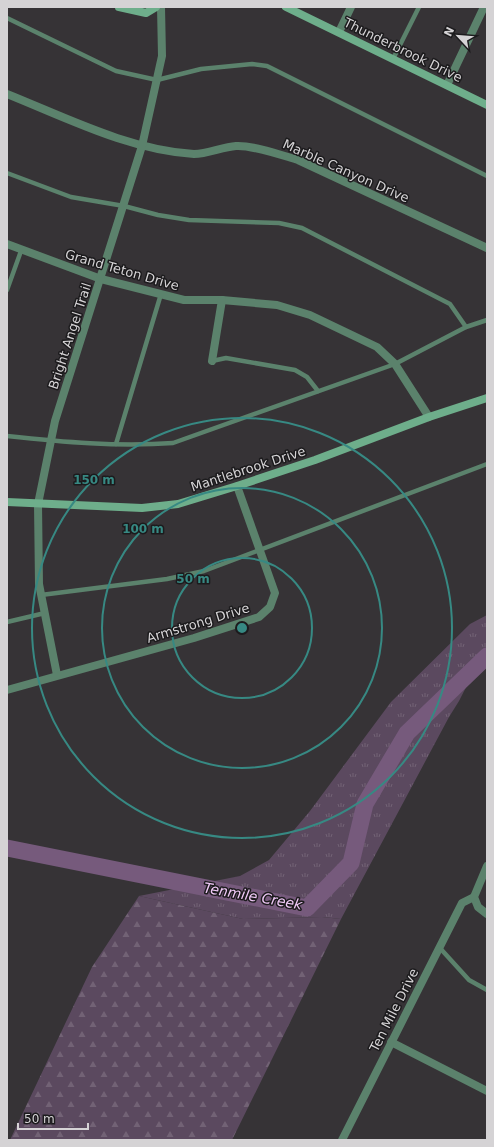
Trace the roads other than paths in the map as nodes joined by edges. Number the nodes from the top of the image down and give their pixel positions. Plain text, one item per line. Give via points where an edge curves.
1 (119, 7) edge
2 (156, 7) edge
3 (161, 7) edge
4 (286, 7) edge
5 (351, 7) edge
6 (419, 7) edge
7 (484, 7) edge
8 (7, 18) edge
9 (339, 32) junction
10 (393, 59) junction
11 (156, 80) junction
12 (447, 85) junction
13 (7, 94) edge
14 (487, 105) edge
15 (142, 146) junction
16 (7, 173) edge
17 (487, 176) edge
18 (124, 206) junction
19 (7, 244) edge
20 (487, 248) edge
21 (21, 251) junction
22 (101, 279) junction
23 (7, 290) edge
24 (161, 294) junction
25 (222, 300) junction
26 (487, 320) edge
27 (466, 327) junction
28 (212, 361) joint
29 (395, 364) junction
30 (318, 391) junction
31 (487, 398) edge
32 (429, 417) junction
33 (7, 436) edge
34 (51, 441) junction
35 (116, 444) junction
36 (487, 464) edge
37 (237, 486) junction
38 (7, 502) edge
39 (38, 504) junction
40 (260, 549) junction
41 (41, 595) junction
42 (45, 613) junction
43 (7, 622) edge
44 (57, 675) junction
45 (7, 690) edge
46 (487, 866) edge
47 (474, 898) junction
48 (487, 914) edge
49 (439, 947) junction
50 (487, 990) edge
51 (391, 1042) junction
52 (487, 1091) edge
53 (342, 1140) edge

1 - 2 street via 146,13
3 - 11 street, Bright Angel Trail via 162,56
4 - 9 street, Thunderbrook Drive
5 - 9 street
6 - 10 lane
7 - 12 street
8 - 11 lane via 116,71
9 - 10 street, Thunderbrook Drive
10 - 12 street, Thunderbrook Drive
11 - 15 street, Bright Angel Trail
11 - 17 lane via 201,70 252,64 267,66
12 - 14 street, Thunderbrook Drive
13 - 15 street, Marble Canyon Drive
15 - 18 street, Bright Angel Trail
15 - 20 street, Marble Canyon Drive via 196,154 237,146 272,152 298,160
16 - 18 lane via 71,197
18 - 22 street, Bright Angel Trail
18 - 27 lane via 189,220 279,223 302,228 450,304
19 - 21 street, Grand Teton Drive
21 - 22 street, Grand Teton Drive
21 - 23 lane
22 - 24 street, Grand Teton Drive
22 - 34 street, Bright Angel Trail via 55,421
24 - 25 street, Grand Teton Drive via 184,300
24 - 35 lane
25 - 28 street
25 - 29 street, Grand Teton Drive via 277,305 310,315 377,347
26 - 27 lane
27 - 29 lane
28 - 30 lane via 226,358 295,370 307,377
29 - 30 lane
29 - 32 street, Grand Teton Drive
30 - 35 lane via 173,443 135,446
31 - 32 street, Mantlebrook Drive
32 - 37 street, Mantlebrook Drive
33 - 34 lane
34 - 35 lane
34 - 39 street, Bright Angel Trail
36 - 40 lane
37 - 39 street, Mantlebrook Drive via 178,504 142,508
37 - 40 street, Armstrong Drive
38 - 39 street, Mantlebrook Drive
39 - 41 street, Bright Angel Trail
40 - 41 lane via 204,571 167,579
40 - 44 street, Armstrong Drive via 275,594 270,607 259,617 194,638
41 - 42 street, Bright Angel Trail
42 - 43 lane
42 - 44 street, Bright Angel Trail
44 - 45 street, Armstrong Drive
46 - 47 street
47 - 48 street via 478,907
47 - 49 street, Ten Mile Drive via 462,903
49 - 50 lane via 469,980
49 - 51 street, Ten Mile Drive
51 - 52 street
51 - 53 street, Ten Mile Drive

